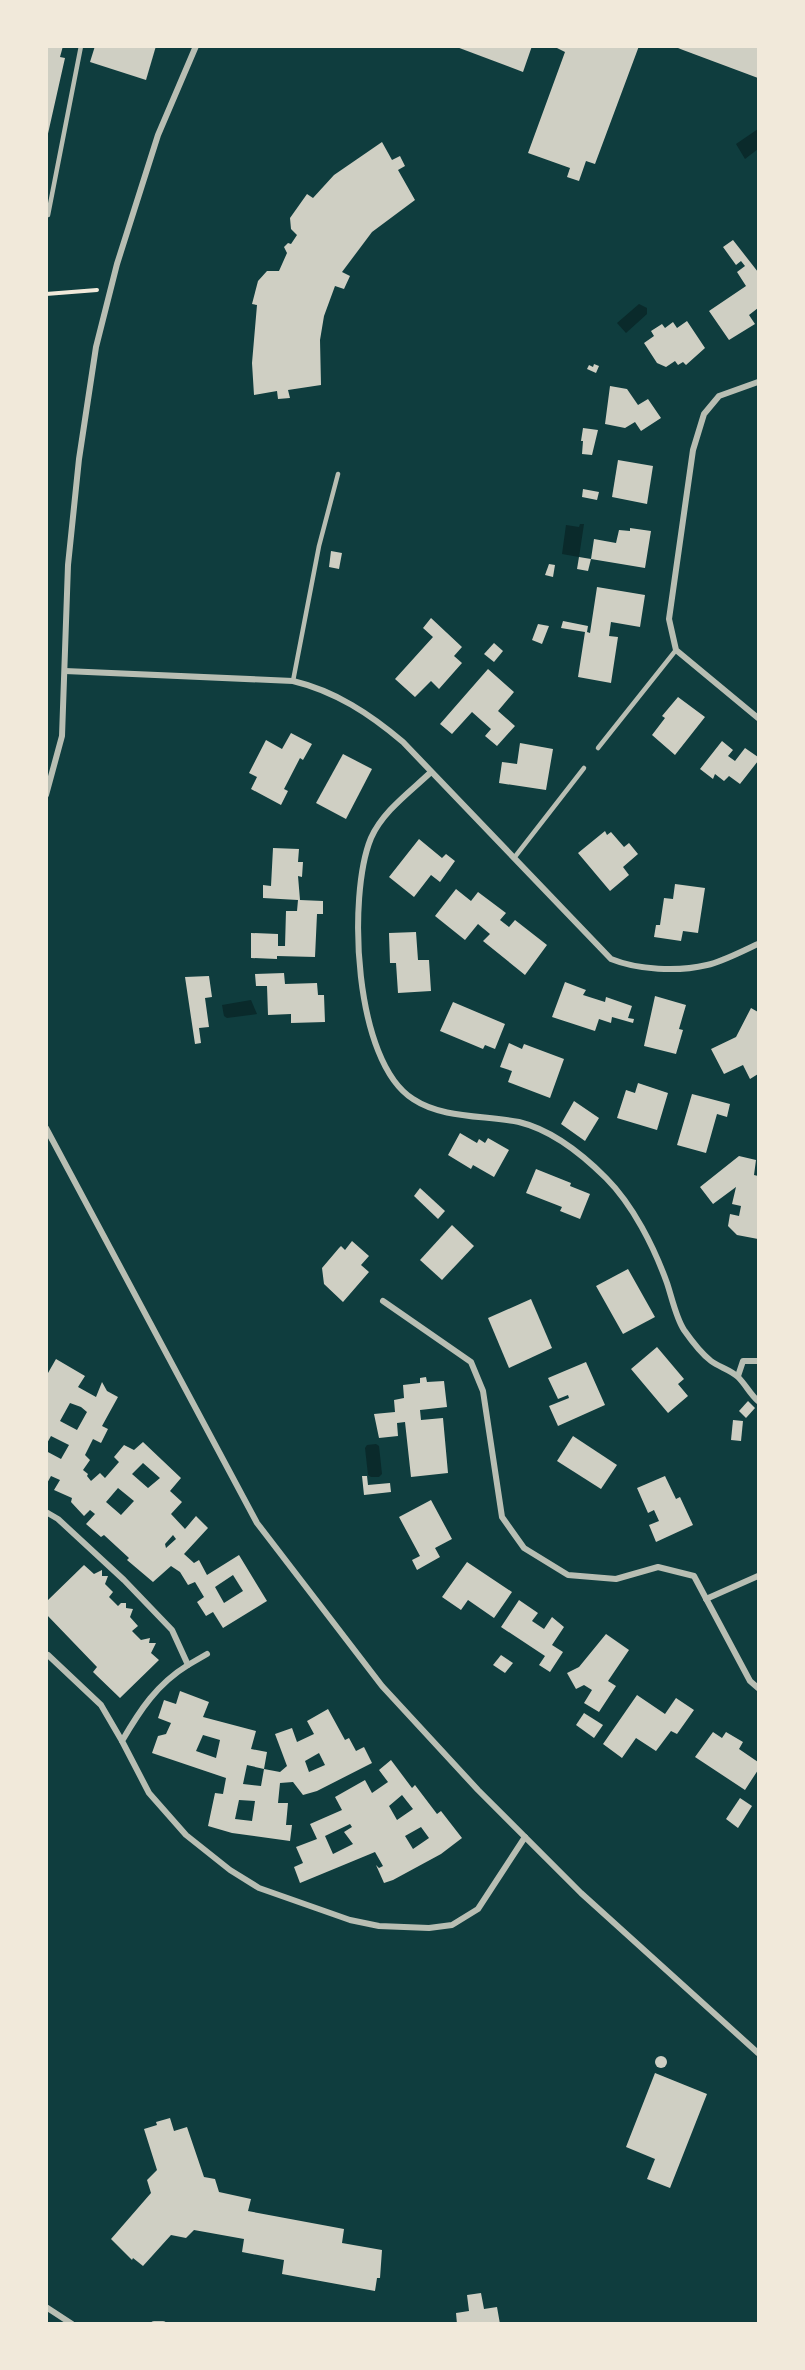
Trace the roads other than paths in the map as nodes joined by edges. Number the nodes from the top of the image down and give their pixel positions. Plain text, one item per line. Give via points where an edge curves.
1 (81, 46) edge
2 (196, 46) edge
3 (48, 215) dead end
4 (759, 382) edge
5 (338, 474) dead end
6 (676, 650) junction
7 (65, 671) junction
8 (293, 681) junction
9 (759, 718) edge
10 (598, 748) dead end
11 (584, 768) dead end
12 (432, 771) junction
13 (46, 795) edge
14 (514, 858) junction
15 (759, 944) edge
16 (46, 1128) edge
17 (384, 1301) dead end
18 (759, 1361) edge
19 (738, 1376) junction
20 (759, 1401) edge
21 (46, 1512) edge
22 (759, 1576) edge
23 (706, 1599) junction
24 (207, 1654) dead end
25 (48, 1655) dead end
26 (188, 1665) junction
27 (759, 1688) edge
28 (122, 1741) junction
29 (525, 1837) junction
30 (759, 2053) edge
31 (46, 2307) edge
32 (72, 2324) edge
33 (154, 2324) edge
34 (163, 2324) edge

1 - 3 lane
2 - 7 street via 158,135 96,347 68,565
4 - 6 street via 719,396 704,414 693,450 669,619
5 - 8 lane
6 - 9 street
6 - 10 lane
7 - 8 street
7 - 13 street via 62,736
8 - 12 street via 319,687 373,717
11 - 14 lane
12 - 14 street
12 - 19 street via 381,819 364,857 359,882 357,912 366,1018 378,1051 397,1084 413,1100 439,1110 520,1123 555,1137 607,1179 629,1209 661,1267 683,1329 710,1360
14 - 15 street via 599,949 626,965 666,969 707,965
16 - 29 street via 257,1523 382,1686
17 - 23 street via 471,1362 483,1391 502,1517 524,1548 568,1575 616,1579 658,1567 694,1576
18 - 19 street via 743,1361
19 - 20 street
21 - 26 street via 124,1580 172,1630
22 - 23 street
23 - 27 street via 750,1681
24 - 26 street
25 - 28 street via 101,1705
26 - 28 street via 153,1693
28 - 29 street via 149,1792 186,1835 259,1888 350,1920 379,1926 452,1925 478,1909
29 - 30 street via 581,1893
31 - 32 street
33 - 34 street

